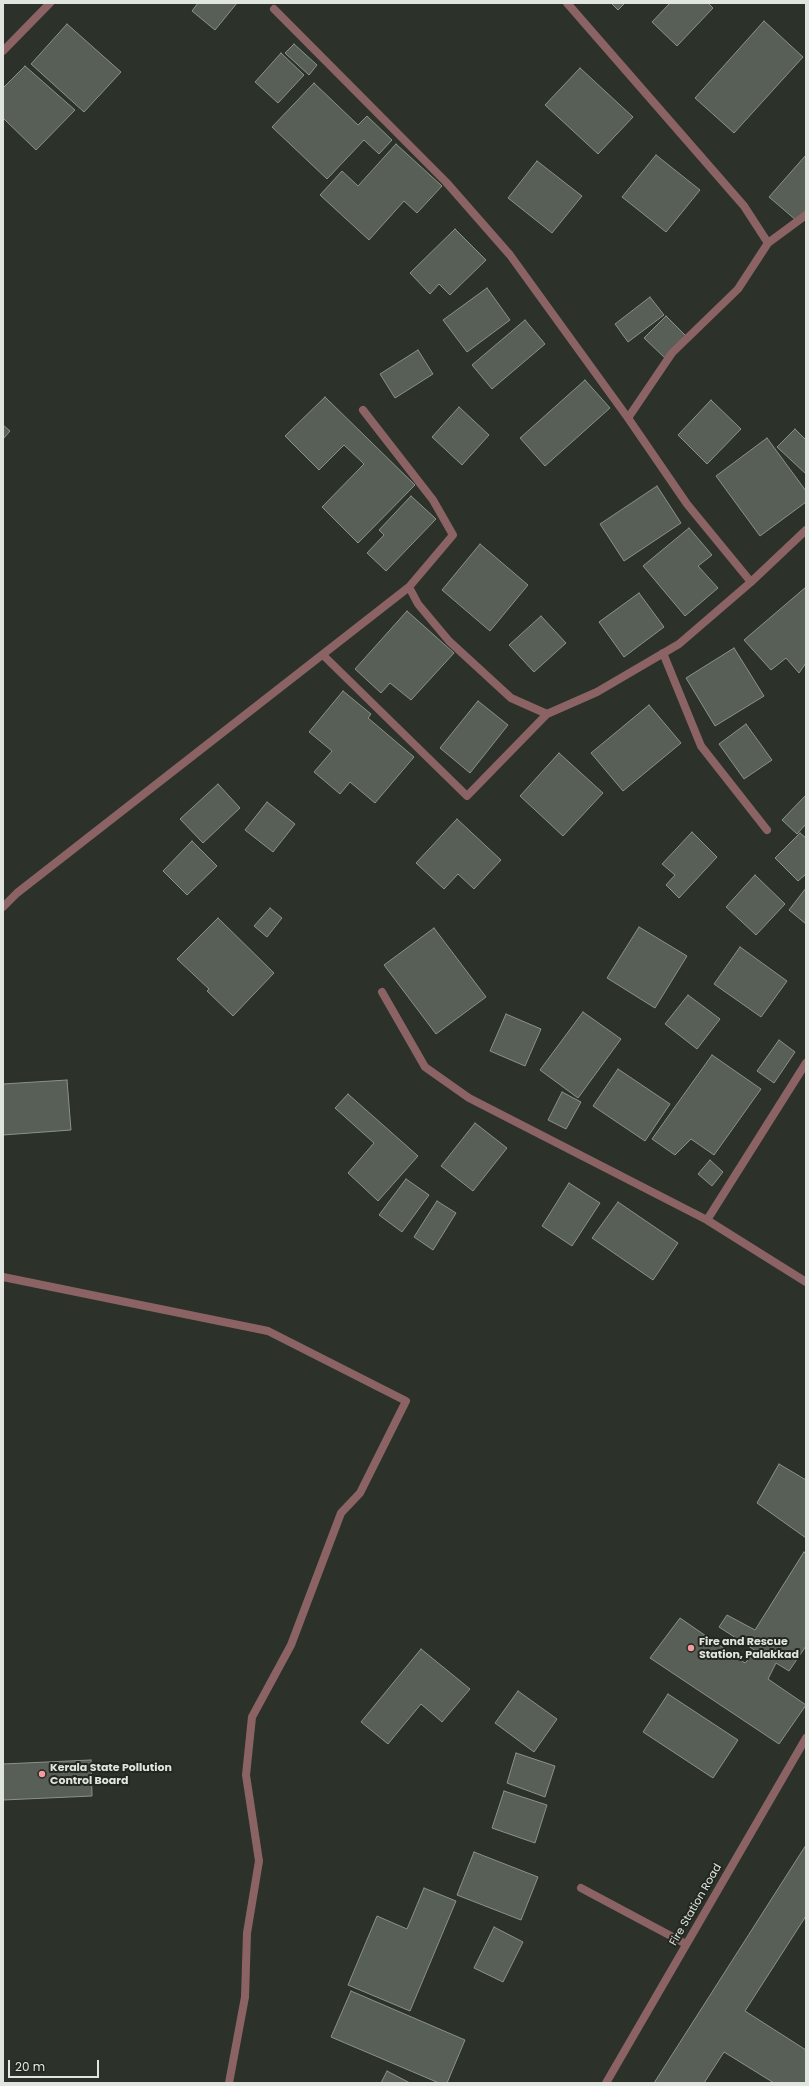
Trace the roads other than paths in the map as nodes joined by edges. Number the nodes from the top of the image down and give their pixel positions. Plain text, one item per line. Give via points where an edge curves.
1 (50, 3) edge
2 (567, 3) edge
3 (274, 9) dead end
4 (3, 51) edge
5 (806, 215) edge
6 (768, 243) junction
7 (363, 410) dead end
8 (628, 418) junction
9 (806, 530) edge
10 (751, 582) junction
11 (409, 587) junction
12 (663, 653) junction
13 (323, 655) junction
14 (547, 714) junction
15 (767, 830) dead end
16 (3, 907) edge
17 (382, 992) dead end
18 (806, 1063) edge
19 (707, 1220) junction
20 (3, 1277) edge
21 (806, 1282) edge
22 (806, 1738) edge
23 (581, 1888) dead end
24 (686, 1944) junction
25 (229, 2083) edge
26 (606, 2083) edge

1 - 4 street
2 - 6 street via 744,206
3 - 8 street via 446,182 490,232
5 - 6 street
6 - 8 street via 738,289 672,353
7 - 11 street via 433,500 453,535
8 - 10 street via 687,504
9 - 10 street
10 - 12 street via 679,644
11 - 13 street
11 - 14 street via 418,604 449,641 511,698
12 - 14 street via 596,692
12 - 15 street via 701,746
13 - 14 street via 467,796
13 - 16 street
17 - 19 street via 425,1067 463,1094
18 - 19 street
19 - 21 street
20 - 25 street via 268,1331 406,1401 360,1493 341,1512 290,1644 252,1717 246,1775 259,1861 247,1933 245,1997
22 - 24 street, Fire Station Road
23 - 24 street
24 - 26 street, Fire Station Road

